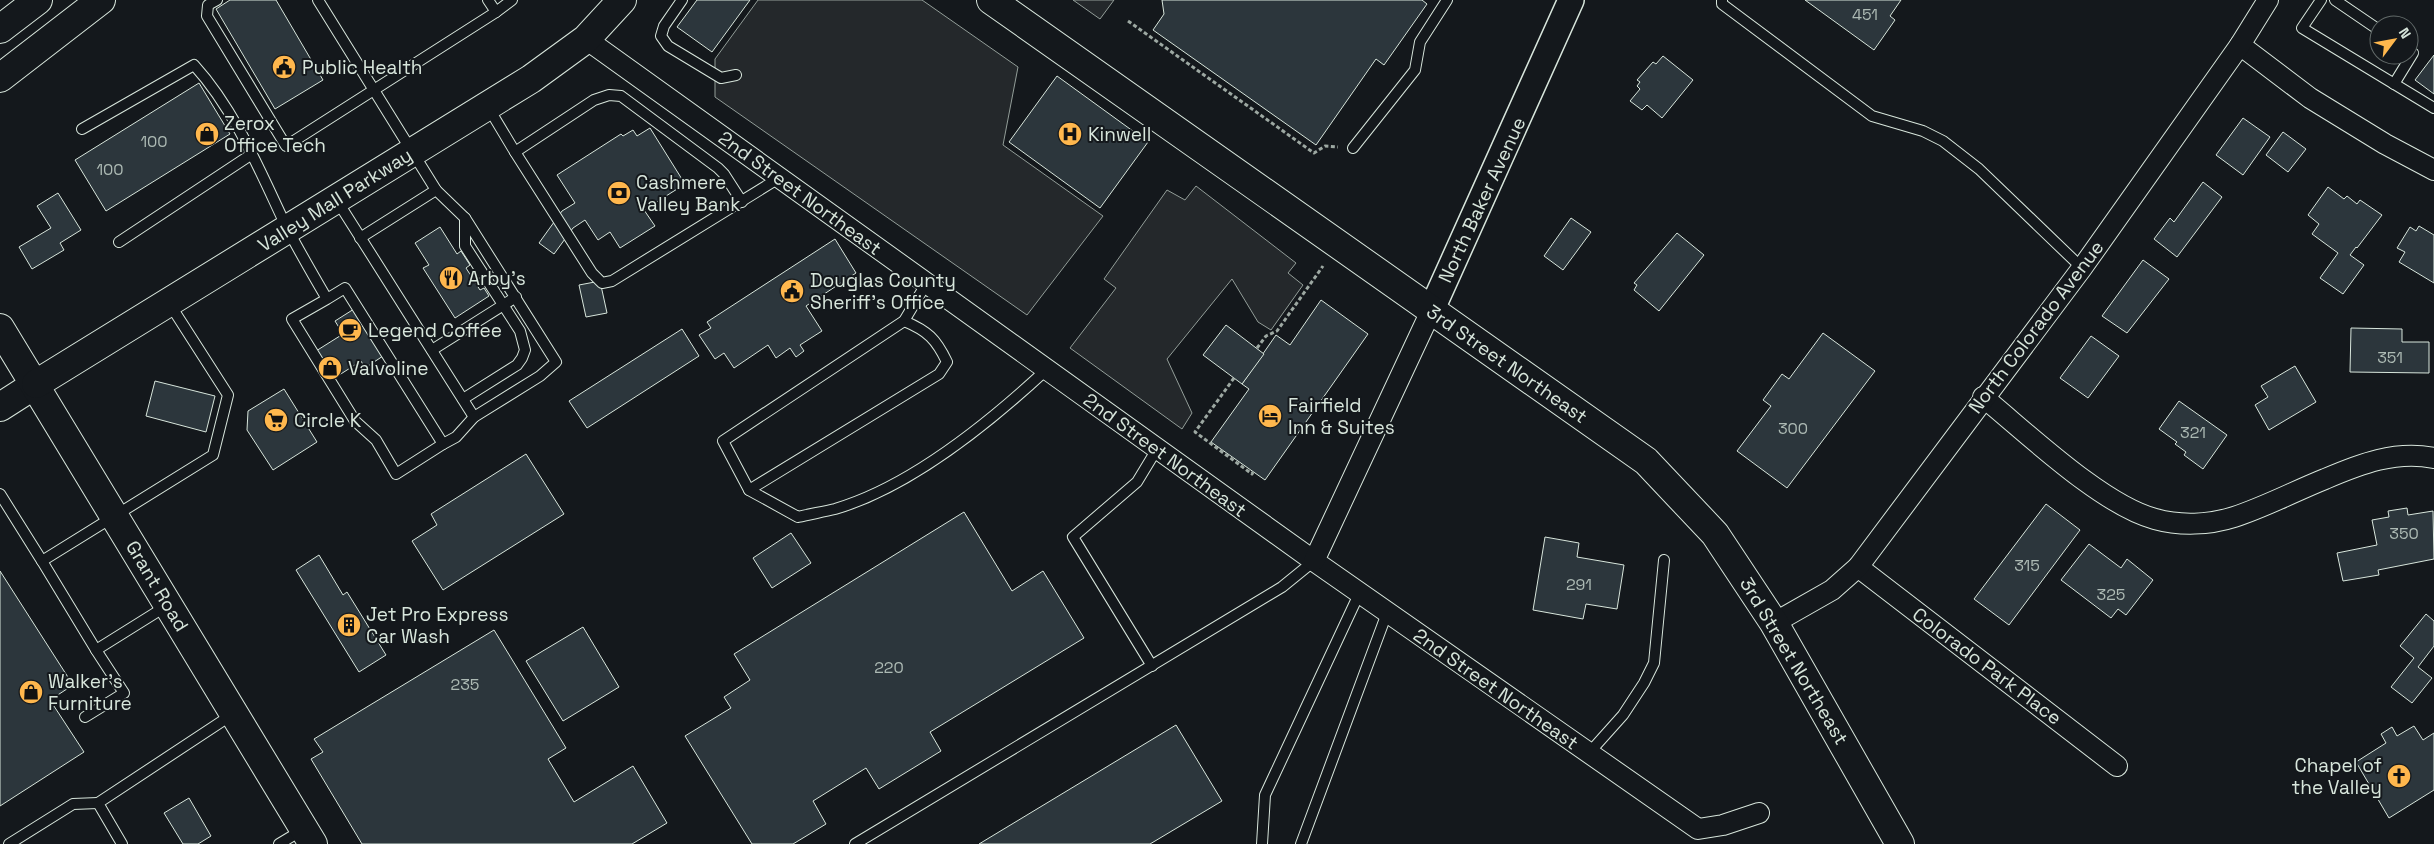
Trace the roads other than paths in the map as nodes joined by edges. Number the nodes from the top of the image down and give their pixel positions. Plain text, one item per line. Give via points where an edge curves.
1 (38, 0) edge
2 (101, 0) edge
3 (217, 0) edge
4 (318, 0) edge
5 (488, 0) edge
6 (512, 0) edge
7 (622, 0) edge
8 (682, 0) edge
9 (991, 0) edge
10 (1447, 0) edge
11 (1571, 0) edge
12 (1722, 0) edge
13 (2268, 0) edge
14 (2321, 0) edge
15 (2335, 0) edge
16 (496, 12) junction
17 (2369, 23) edge
18 (0, 29) edge
19 (586, 39) junction
20 (2240, 45) junction
21 (2406, 65) edge
22 (736, 75) dead end
23 (0, 78) edge
24 (2394, 84) junction
25 (375, 91) junction
26 (487, 106) junction
27 (2434, 108) edge
28 (82, 129) dead end
29 (1353, 148) road end
30 (412, 152) junction
31 (515, 152) junction
32 (252, 154) junction
33 (2434, 170) edge
34 (779, 178) junction
35 (436, 190) junction
36 (336, 199) junction
37 (742, 202) junction
38 (465, 218) junction
39 (288, 229) junction
40 (360, 238) junction
41 (119, 242) dead end
42 (2082, 268) junction
43 (926, 284) junction
44 (516, 297) junction
45 (327, 299) junction
46 (169, 302) junction
47 (503, 305) junction
48 (1431, 311) junction
49 (904, 321) junction
50 (0, 328) edge
51 (432, 350) junction
52 (1046, 370) junction
53 (36, 384) junction
54 (1983, 397) junction
55 (463, 399) junction
56 (0, 406) edge
57 (474, 417) junction
58 (443, 444) junction
59 (1157, 449) junction
60 (2434, 458) edge
61 (749, 490) junction
62 (0, 494) edge
63 (115, 516) junction
64 (1664, 560) dead end
65 (42, 561) junction
66 (1314, 562) junction
67 (1858, 567) junction
68 (1359, 594) junction
69 (168, 604) junction
70 (1387, 613) junction
71 (1774, 623) junction
72 (96, 650) junction
73 (1152, 666) junction
74 (234, 713) junction
75 (85, 717) dead end
76 (1589, 753) junction
77 (2117, 766) dead end
78 (98, 803) junction
79 (1759, 814) dead end
80 (309, 836) edge
81 (9, 844) edge
82 (122, 844) edge
83 (279, 844) edge
84 (855, 844) edge
85 (1262, 844) edge
86 (1301, 844) edge
87 (1900, 844) edge

1 - 18 main road
2 - 23 main road
3 - 25 lane via 208,5 207,16 286,146
4 - 25 lane
5 - 16 lane
6 - 16 lane
7 - 19 main road, Valley Mall Parkway
8 - 22 lane via 664,26 661,36 668,46 721,78
9 - 48 main road, 3rd Street Northeast
10 - 29 lane via 1420,42 1415,70
11 - 48 street, North Baker Avenue
12 - 42 lane via 1722,4 1872,116 1923,131 1943,141 1979,169
13 - 20 street, North Colorado Avenue
14 - 24 lane via 2302,28
15 - 17 lane
16 - 25 lane
19 - 26 main road, Valley Mall Parkway
19 - 34 street, 2nd Street Northeast
20 - 33 street via 2310,98
20 - 42 street, North Colorado Avenue
21 - 24 lane
24 - 27 lane
25 - 30 lane
26 - 30 main road, Valley Mall Parkway
26 - 31 lane
28 - 32 lane via 194,65 212,85
30 - 35 lane
30 - 36 main road, Valley Mall Parkway
31 - 37 lane via 594,100 609,95 621,96 724,174
31 - 37 lane via 592,273 602,283 612,281
32 - 39 lane
32 - 41 lane
34 - 37 lane
34 - 43 street, 2nd Street Northeast
35 - 38 lane
35 - 40 lane
36 - 39 main road, Valley Mall Parkway
36 - 40 lane
38 - 44 lane
38 - 47 lane via 465,246
39 - 45 lane
39 - 46 main road, Valley Mall Parkway
40 - 51 lane
42 - 54 street, North Colorado Avenue
43 - 49 lane
43 - 52 street, 2nd Street Northeast
44 - 47 lane
44 - 57 lane via 556,362 540,376
45 - 58 lane via 345,288
45 - 58 lane via 292,319 355,421 376,440 396,474
46 - 53 main road, Valley Mall Parkway
46 - 63 lane via 228,395 213,455
47 - 51 lane
47 - 55 lane via 520,331 525,350 522,358
48 - 66 street, North Baker Avenue
48 - 71 main road, 3rd Street Northeast via 1646,461 1715,534
49 - 61 lane via 723,441
49 - 61 lane via 923,329 939,346 947,362 939,374
50 - 53 main road, Grant Road
51 - 55 lane
52 - 59 street, 2nd Street Northeast
52 - 61 lane via 1011,403 914,473 866,497 835,509 798,517
53 - 56 main road, Valley Mall Parkway
53 - 63 main road, Grant Road
54 - 60 street via 2083,478 2122,505 2154,519 2176,524 2234,517 2354,466 2414,454
54 - 67 street, North Colorado Avenue
55 - 57 lane
57 - 58 lane via 456,436
59 - 66 street, 2nd Street Northeast
59 - 73 lane via 1138,482 1073,536
62 - 65 lane
63 - 65 lane
63 - 69 main road, Grant Road
64 - 76 lane via 1654,663 1623,715
65 - 72 lane
66 - 68 street, 2nd Street Northeast
66 - 73 lane via 1282,587
67 - 71 street, North Colorado Avenue via 1832,590
67 - 77 street, Colorado Park Place
68 - 70 street, 2nd Street Northeast
68 - 85 lane via 1265,794
69 - 72 lane
69 - 74 main road, Grant Road
70 - 76 street, 2nd Street Northeast
70 - 86 lane
71 - 87 main road, 3rd Street Northeast
72 - 75 lane via 124,693
73 - 84 lane
74 - 78 lane
74 - 80 main road, Grant Road
76 - 79 street, 2nd Street Northeast via 1698,829
78 - 81 lane via 72,804
78 - 82 lane
80 - 83 lane

